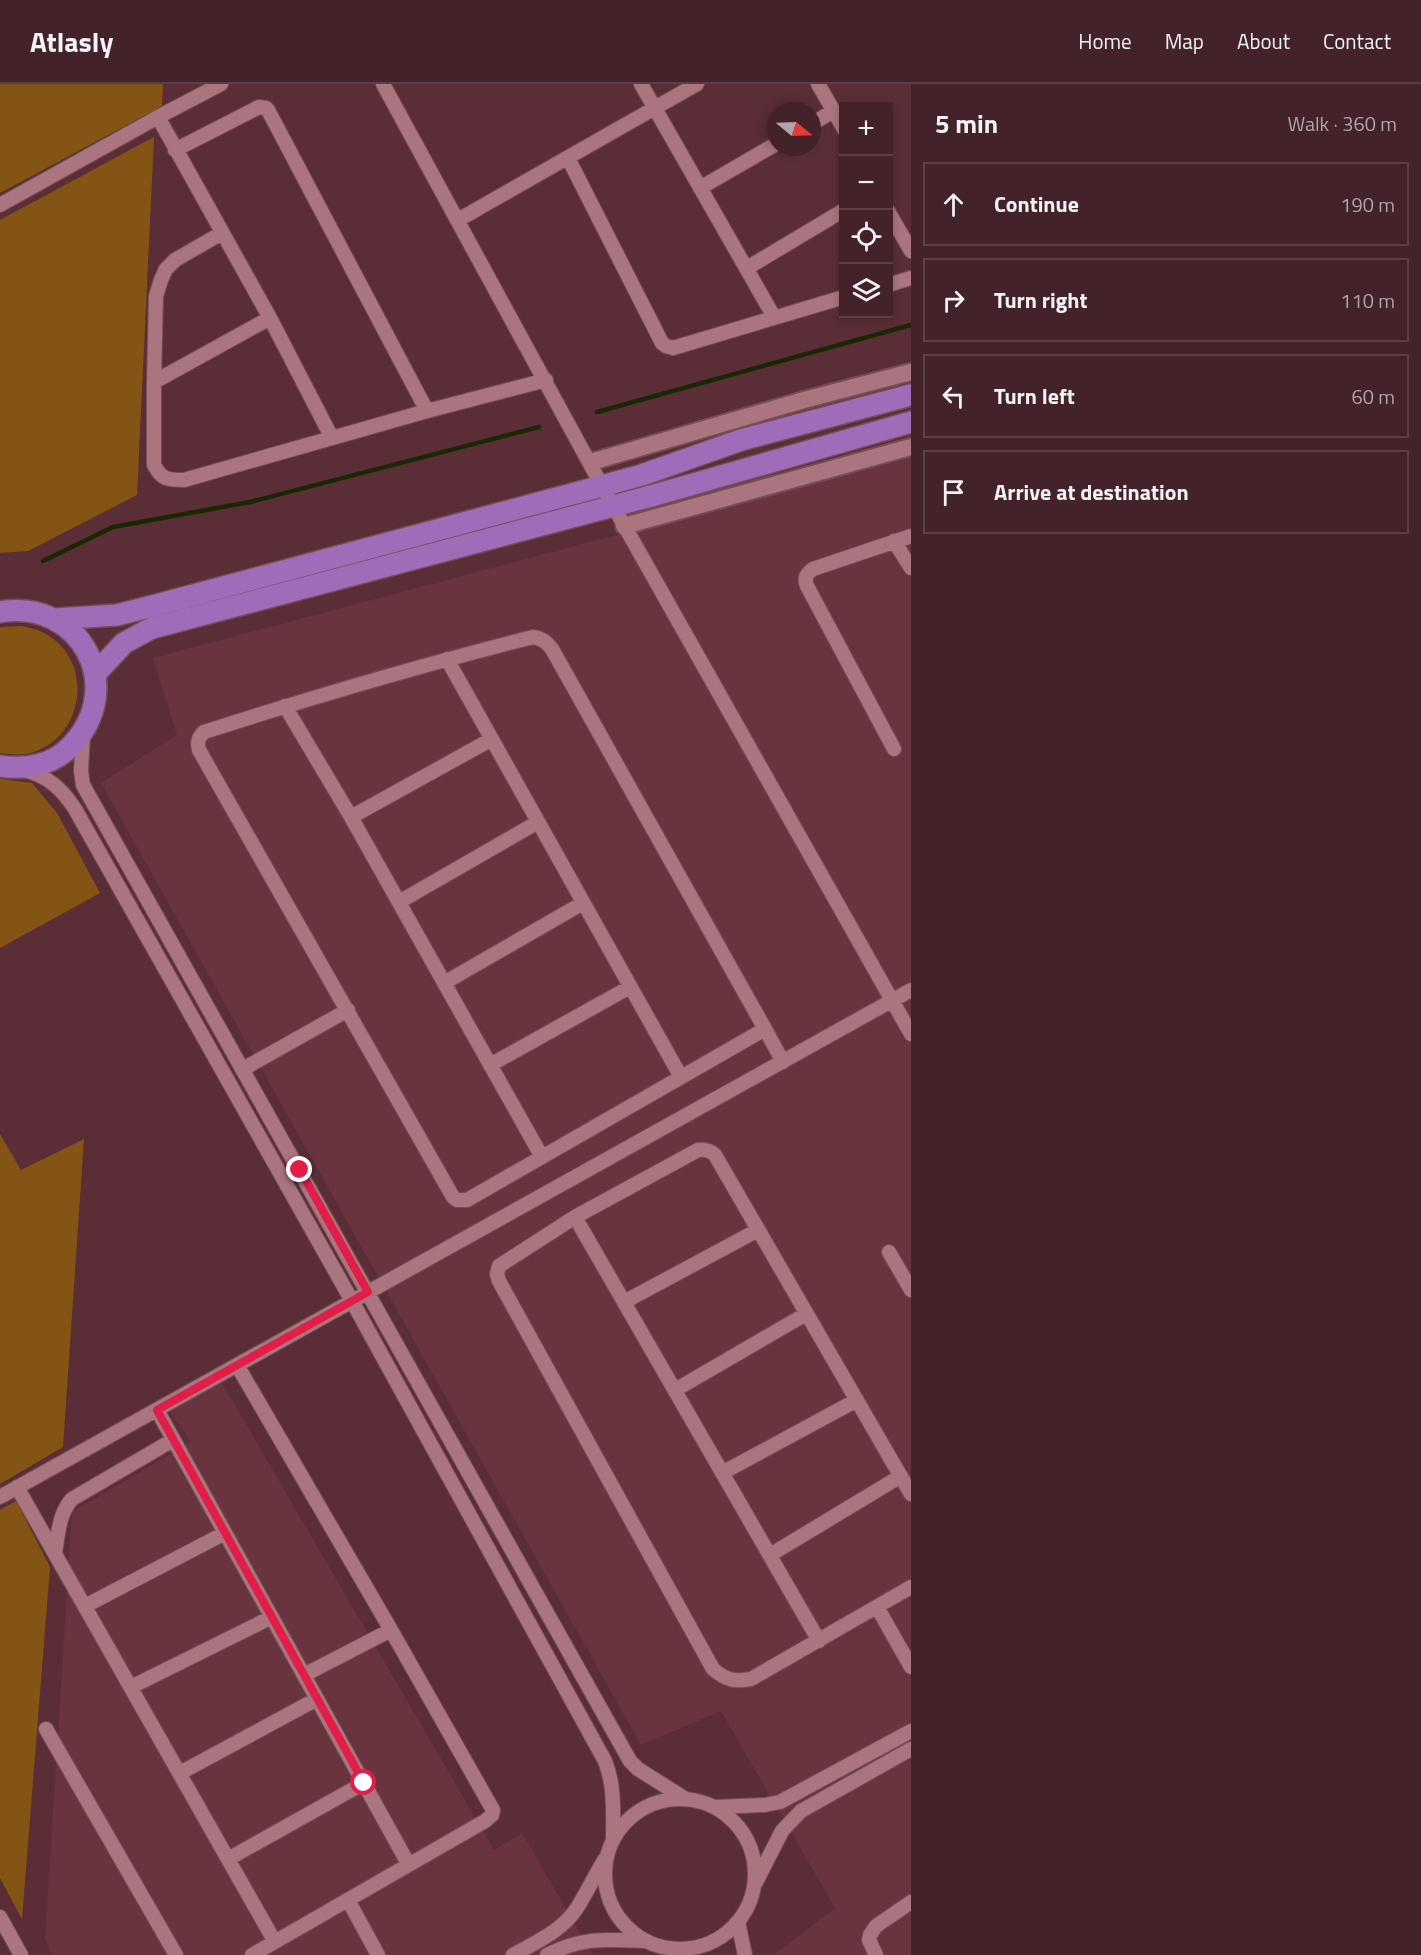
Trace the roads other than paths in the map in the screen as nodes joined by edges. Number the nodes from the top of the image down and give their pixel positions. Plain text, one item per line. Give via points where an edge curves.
1 (220, 84) edge
2 (383, 84) edge
3 (641, 84) edge
4 (698, 84) edge
5 (818, 84) edge
6 (655, 108) junction
7 (833, 111) junction
8 (158, 117) junction
9 (821, 118) edge
10 (839, 122) edge
11 (767, 149) edge
12 (174, 150) junction
13 (568, 158) junction
14 (700, 188) junction
15 (0, 205) edge
16 (839, 212) edge
17 (458, 220) junction
18 (893, 220) edge
19 (222, 233) junction
20 (911, 251) edge
21 (747, 268) junction
22 (911, 278) edge
23 (893, 283) edge
24 (839, 298) edge
25 (774, 317) junction
26 (270, 318) junction
27 (911, 372) edge
28 (546, 380) junction
29 (154, 382) junction
30 (911, 395) edge
31 (427, 411) junction
32 (911, 422) edge
33 (332, 438) junction
34 (911, 447) edge
35 (591, 462) junction
36 (602, 486) junction
37 (614, 506) junction
38 (624, 525) junction
39 (911, 536) edge
40 (894, 540) junction
41 (911, 568) edge
42 (4, 608) edge
43 (55, 619) junction
44 (447, 659) junction
45 (95, 674) junction
46 (285, 706) junction
47 (83, 734) junction
48 (492, 738) junction
49 (894, 749) dead end
50 (8, 767) edge
51 (351, 817) junction
52 (538, 822) junction
53 (399, 902) junction
54 (583, 903) junction
55 (444, 983) junction
56 (630, 987) junction
57 (911, 990) edge
58 (892, 1001) junction
59 (348, 1010) junction
60 (765, 1029) junction
61 (911, 1034) edge
62 (783, 1062) junction
63 (490, 1065) junction
64 (243, 1069) junction
65 (681, 1077) junction
66 (542, 1157) junction
67 (575, 1217) junction
68 (758, 1230) junction
69 (889, 1252) dead end
70 (911, 1290) edge
71 (368, 1292) junction
72 (352, 1301) junction
73 (624, 1302) junction
74 (806, 1314) junction
75 (237, 1365) junction
76 (675, 1390) junction
77 (857, 1400) junction
78 (157, 1410) junction
79 (173, 1440) junction
80 (722, 1473) junction
81 (901, 1476) junction
82 (17, 1487) junction
83 (911, 1494) edge
84 (0, 1497) edge
85 (225, 1533) junction
86 (55, 1553) junction
87 (770, 1555) junction
88 (911, 1587) edge
89 (85, 1606) junction
90 (877, 1607) junction
91 (272, 1617) junction
92 (391, 1630) junction
93 (819, 1641) junction
94 (911, 1667) edge
95 (304, 1675) junction
96 (131, 1687) junction
97 (317, 1699) junction
98 (45, 1729) dead end
99 (911, 1731) edge
100 (911, 1749) edge
101 (180, 1773) junction
102 (364, 1783) junction
103 (684, 1798) junction
104 (715, 1807) junction
105 (613, 1840) junction
106 (228, 1859) junction
107 (605, 1859) junction
108 (409, 1865) junction
109 (754, 1887) junction
110 (348, 1900) junction
111 (911, 1902) edge
112 (0, 1917) edge
113 (738, 1922) junction
114 (644, 1941) junction
115 (275, 1942) junction
116 (668, 1949) junction
117 (21, 1955) edge
118 (176, 1955) edge
119 (252, 1955) edge
120 (378, 1955) edge
121 (513, 1955) edge
122 (547, 1955) edge
123 (682, 1955) edge
124 (745, 1955) edge
125 (876, 1955) edge

1 - 8 street
2 - 17 street
3 - 6 street
4 - 6 street
5 - 7 street
6 - 13 street
6 - 14 street
7 - 9 street
7 - 10 street
8 - 12 street
8 - 15 street
11 - 14 street
12 - 19 street
12 - 31 street via 259,107 268,110
13 - 17 street
13 - 25 street via 662,343 673,348
14 - 21 street
16 - 21 street
17 - 28 street
18 - 20 street
19 - 26 street
19 - 29 street via 176,260 160,280 156,296
21 - 25 street
22 - 23 street
24 - 25 street
26 - 29 street
26 - 33 street
27 - 35 street
28 - 31 street
28 - 35 street
29 - 33 street via 154,465 167,479 184,480
30 - 36 highway via 741,440
31 - 33 street
32 - 37 highway
34 - 38 street
35 - 36 street
36 - 37 street
36 - 43 highway via 117,615
37 - 38 street
37 - 45 highway via 152,628 124,643
38 - 58 street
39 - 40 street
40 - 41 street
40 - 49 street via 813,569 805,580
42 - 43 highway
43 - 45 highway via 81,642
44 - 46 street
44 - 48 street
44 - 60 street via 533,637 547,643
45 - 47 highway via 97,695
46 - 51 street
46 - 59 street via 204,732 197,743
47 - 50 highway via 65,753 41,765
47 - 64 street via 83,785
48 - 51 street
48 - 52 street
50 - 72 street via 36,773 57,786 75,809
51 - 53 street
52 - 53 street
52 - 54 street
53 - 55 street
54 - 55 street
54 - 56 street
55 - 63 street
56 - 63 street
56 - 65 street
57 - 58 street
58 - 61 street
58 - 62 street
59 - 64 street
59 - 66 street via 453,1197 467,1200
60 - 62 street
60 - 65 street
62 - 71 street
63 - 66 street
64 - 71 street
65 - 66 street
67 - 68 street via 704,1149 715,1155
67 - 73 street
67 - 93 street via 505,1260 499,1266 499,1281 713,1669 738,1682 751,1679
68 - 73 street
68 - 74 street
69 - 70 street
71 - 72 street
71 - 103 street via 630,1761
72 - 75 street
72 - 105 street via 605,1761 612,1790
73 - 76 street
74 - 76 street
74 - 77 street
75 - 78 street
75 - 92 street
76 - 80 street
77 - 80 street
77 - 81 street
78 - 79 street
78 - 82 street
79 - 85 street
79 - 86 street via 72,1499 62,1515
80 - 87 street
81 - 83 street
81 - 87 street
82 - 84 street
82 - 86 street
85 - 89 street
85 - 91 street
86 - 89 street
87 - 93 street
88 - 90 street
89 - 96 street
90 - 93 street
90 - 94 street
91 - 95 street
91 - 96 street
92 - 95 street
92 - 108 street via 493,1810 485,1821
95 - 97 street
96 - 101 street
97 - 101 street
97 - 102 street
98 - 118 street
99 - 104 street via 780,1802
100 - 109 street via 801,1811 782,1831
101 - 106 street
102 - 106 street
102 - 108 street
103 - 104 street
103 - 105 street via 643,1808 621,1827
104 - 109 street via 739,1827 747,1840 753,1855
105 - 107 street
106 - 115 street
107 - 114 street via 606,1888 613,1909 626,1928
107 - 121 street via 564,1924
108 - 110 street
109 - 113 street
110 - 115 street
110 - 120 street
111 - 125 street via 872,1930 869,1940
112 - 117 street
113 - 116 street via 706,1945
113 - 124 street
114 - 116 street
114 - 122 street via 599,1939
115 - 119 street
116 - 123 street

